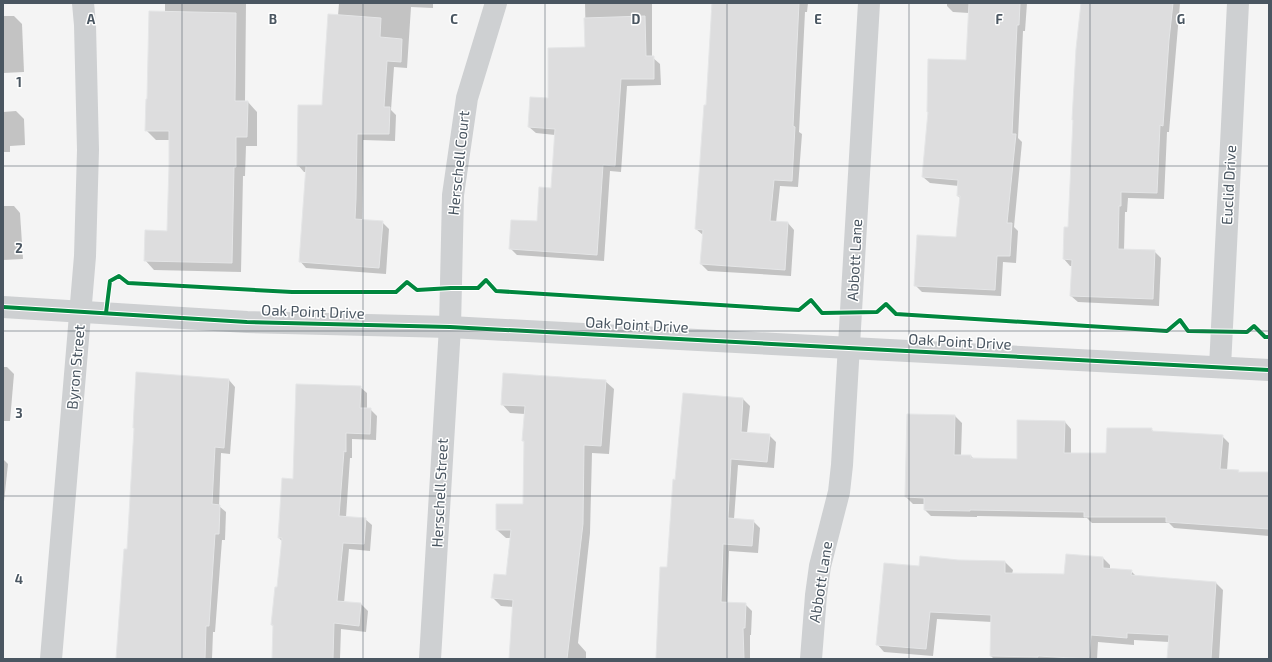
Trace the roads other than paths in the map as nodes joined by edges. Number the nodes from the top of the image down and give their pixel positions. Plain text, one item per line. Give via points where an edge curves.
1 (83, 3) edge
2 (496, 3) edge
3 (870, 3) edge
4 (1238, 3) edge
5 (3, 307) edge
6 (81, 312) junction
7 (450, 327) junction
8 (849, 348) junction
9 (1220, 367) junction
10 (1269, 370) edge
11 (51, 659) edge
12 (430, 659) edge
13 (811, 659) edge

1 - 6 street, Byron Street via 88,150
2 - 7 street, Herschell Court via 467,98 453,194
3 - 8 street, Abbott Lane
4 - 9 street, Euclid Drive
5 - 6 street, Oak Point Drive
6 - 7 street, Oak Point Drive via 247,322
6 - 11 street, Byron Street
7 - 8 street, Oak Point Drive
7 - 12 street, Herschell Street
8 - 9 street, Oak Point Drive
8 - 13 street, Abbott Lane via 839,492 820,566
9 - 10 street, Oak Point Drive

